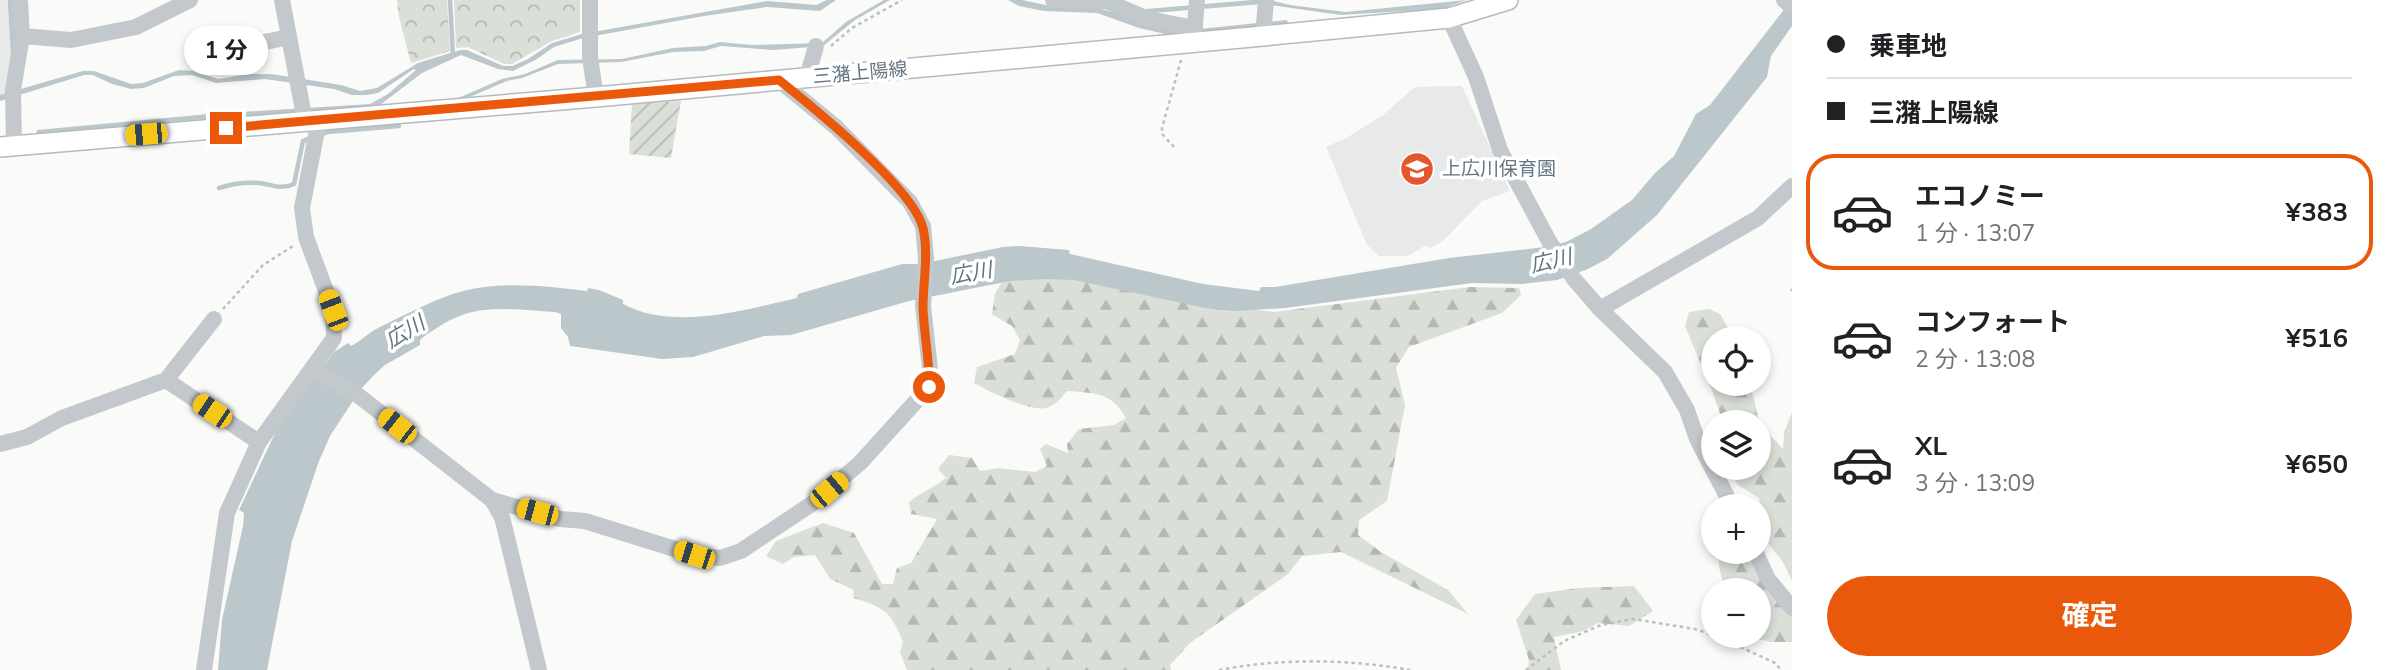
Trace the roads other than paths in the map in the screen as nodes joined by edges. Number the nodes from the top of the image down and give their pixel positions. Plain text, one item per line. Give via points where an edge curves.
1 (20, 0) edge
2 (190, 0) edge
3 (282, 0) edge
4 (590, 0) edge
5 (1053, 0) edge
6 (1508, 0) edge
7 (1197, 4) edge
8 (1265, 18) edge
9 (1449, 18) junction
10 (22, 36) junction
11 (289, 37) junction
12 (1192, 38) junction
13 (229, 67) dead end
14 (779, 80) junction
15 (596, 97) junction
16 (309, 118) junction
17 (7, 146) edge
18 (1792, 187) edge
19 (1600, 309) junction
20 (214, 319) road end
21 (316, 372) junction
22 (166, 380) junction
23 (259, 442) junction
24 (0, 443) edge
25 (1726, 494) edge
26 (492, 500) junction
27 (1761, 564) edge
28 (1792, 608) edge
29 (202, 670) edge
30 (539, 670) edge

1 - 10 street
2 - 10 street via 136,27 71,40
3 - 11 street
4 - 15 street via 590,58
5 - 12 street via 1106,1
6 - 9 main road, 三潴上陽線
7 - 12 street
8 - 9 main road, 三潴上陽線
8 - 12 main road, 三潴上陽線
9 - 19 street via 1476,77 1500,150 1550,243
10 - 17 street
11 - 13 street via 224,43
11 - 16 street
12 - 14 main road, 三潴上陽線 via 812,62
14 - 15 main road, 三潴上陽線
14 - 26 street via 836,127 910,202 922,226 929,387 860,463 813,503 741,551 720,558 694,555 584,521
15 - 16 main road, 三潴上陽線
16 - 17 main road, 三潴上陽線
16 - 21 street via 302,208 306,237 333,310 334,338
18 - 19 street via 1758,218
19 - 25 street via 1665,372
20 - 22 street
21 - 23 street
21 - 26 street via 359,396
22 - 23 street
22 - 24 street via 62,418 27,437
23 - 29 street via 227,513
26 - 30 street via 502,517
27 - 28 street

